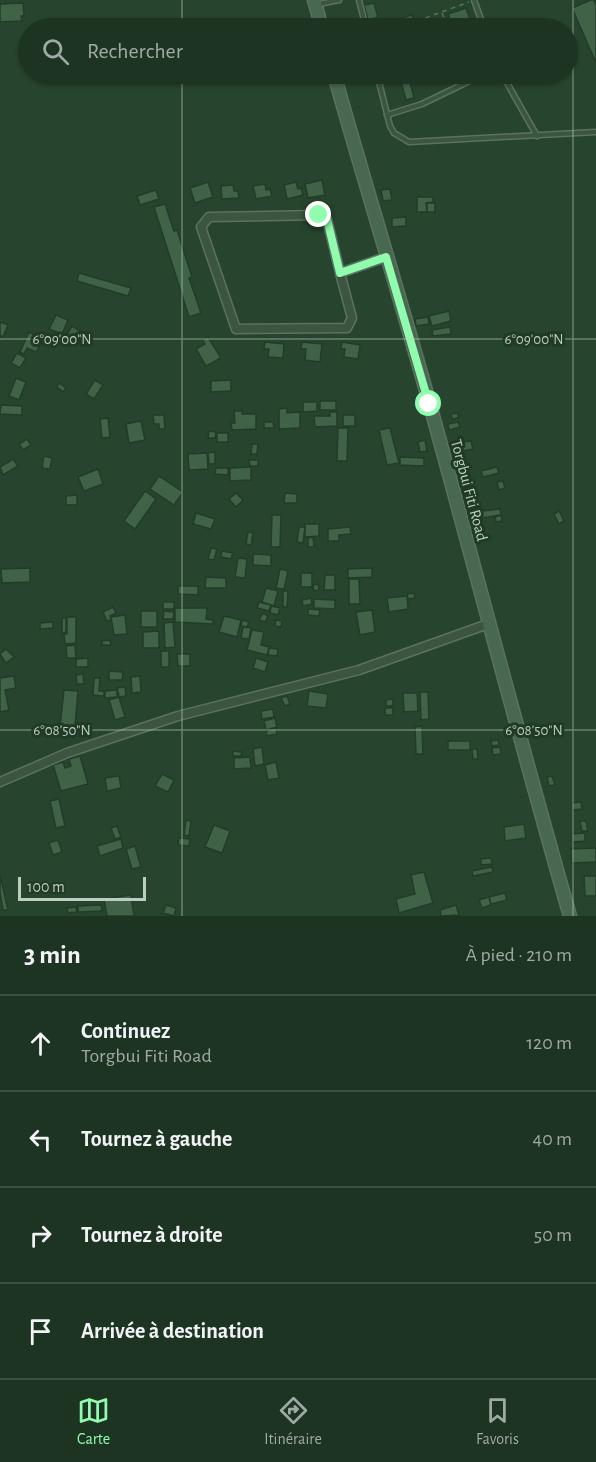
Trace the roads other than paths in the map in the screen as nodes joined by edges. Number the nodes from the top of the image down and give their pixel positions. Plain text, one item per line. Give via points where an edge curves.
1 (339, 0) edge
2 (359, 0) edge
3 (474, 0) edge
4 (315, 2) edge
5 (319, 18) edge
6 (364, 18) edge
7 (480, 18) edge
8 (337, 84) edge
9 (379, 84) edge
10 (463, 84) edge
11 (508, 84) edge
12 (387, 115) junction
13 (596, 132) edge
14 (537, 135) junction
15 (386, 257) junction
16 (340, 273) junction
17 (488, 624) junction
18 (0, 782) edge
19 (570, 916) edge

1 - 4 lane
2 - 6 lane
3 - 7 lane
4 - 5 street
8 - 15 street, Torgbui Fiti Road
9 - 12 lane
10 - 12 lane
11 - 14 lane
12 - 14 lane via 394,133 409,142
13 - 14 lane
15 - 16 street
15 - 17 street, Torgbui Fiti Road
16 - 16 street via 352,318 347,328 236,329 201,227 209,217 319,215 327,219
17 - 18 street via 359,670 177,716 67,753
17 - 19 street, Torgbui Fiti Road

